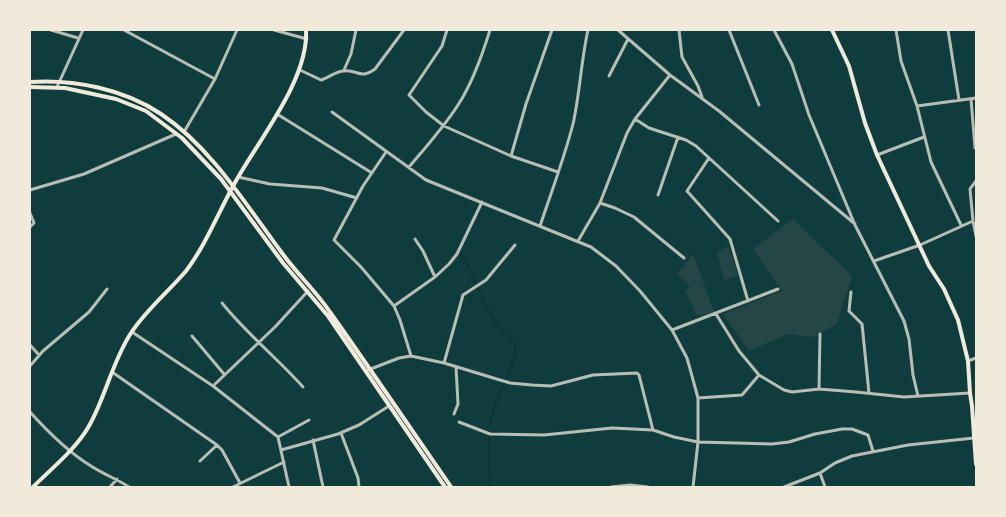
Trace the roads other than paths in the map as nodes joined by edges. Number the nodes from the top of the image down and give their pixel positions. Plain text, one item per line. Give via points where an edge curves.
1 (51, 30) edge
2 (83, 30) edge
3 (124, 30) edge
4 (237, 30) edge
5 (274, 30) edge
6 (306, 30) edge
7 (356, 30) edge
8 (404, 30) edge
9 (447, 30) edge
10 (490, 30) edge
11 (552, 30) edge
12 (588, 30) edge
13 (618, 30) edge
14 (679, 30) edge
15 (729, 30) edge
16 (774, 30) edge
17 (832, 30) edge
18 (896, 30) edge
19 (948, 30) edge
20 (78, 38) junction
21 (307, 39) junction
22 (628, 39) junction
23 (300, 70) junction
24 (344, 70) junction
25 (670, 75) junction
26 (609, 76) dead end
27 (214, 80) junction
28 (30, 82) edge
29 (58, 82) junction
30 (30, 87) edge
31 (57, 87) junction
32 (702, 98) junction
33 (976, 98) edge
34 (971, 99) junction
35 (959, 100) junction
36 (759, 106) dead end
37 (917, 106) junction
38 (332, 112) dead end
39 (277, 114) junction
40 (635, 119) junction
41 (444, 126) junction
42 (184, 132) junction
43 (178, 133) junction
44 (678, 137) junction
45 (924, 137) junction
46 (975, 148) edge
47 (386, 152) junction
48 (877, 155) junction
49 (511, 156) junction
50 (709, 158) junction
51 (409, 166) junction
52 (558, 172) junction
53 (372, 173) junction
54 (238, 178) junction
55 (976, 181) edge
56 (232, 186) junction
57 (30, 190) edge
58 (230, 192) junction
59 (658, 195) dead end
60 (357, 198) junction
61 (482, 202) junction
62 (600, 203) junction
63 (30, 213) edge
64 (778, 221) dead end
65 (973, 221) junction
66 (855, 225) junction
67 (961, 225) junction
68 (540, 226) junction
69 (30, 227) edge
70 (976, 236) edge
71 (415, 239) dead end
72 (578, 241) junction
73 (515, 245) dead end
74 (920, 245) junction
75 (684, 258) dead end
76 (874, 261) junction
77 (435, 277) junction
78 (107, 289) dead end
79 (778, 289) dead end
80 (310, 290) junction
81 (851, 292) dead end
82 (748, 301) junction
83 (222, 303) dead end
84 (394, 306) junction
85 (716, 314) junction
86 (672, 330) junction
87 (132, 332) junction
88 (820, 334) dead end
89 (192, 336) dead end
90 (257, 343) junction
91 (30, 345) edge
92 (38, 355) junction
93 (411, 356) junction
94 (976, 358) edge
95 (968, 361) junction
96 (444, 363) junction
97 (30, 366) edge
98 (456, 367) junction
99 (367, 370) junction
100 (112, 372) junction
101 (224, 374) junction
102 (759, 375) junction
103 (213, 386) junction
104 (303, 387) dead end
105 (819, 389) junction
106 (869, 392) junction
107 (970, 392) junction
108 (918, 396) junction
109 (698, 398) junction
110 (389, 406) junction
111 (974, 406) edge
112 (30, 412) edge
113 (454, 414) dead end
114 (309, 420) dead end
115 (459, 422) dead end
116 (653, 430) junction
117 (341, 432) junction
118 (278, 437) junction
119 (974, 438) junction
120 (312, 440) junction
121 (698, 442) junction
122 (216, 445) junction
123 (976, 448) edge
124 (281, 450) junction
125 (70, 451) junction
126 (873, 451) junction
127 (200, 461) dead end
128 (284, 461) junction
129 (976, 464) edge
130 (820, 473) junction
131 (117, 479) junction
132 (240, 483) junction
133 (33, 487) edge
134 (110, 487) edge
135 (129, 487) edge
136 (233, 487) edge
137 (289, 487) edge
138 (323, 487) edge
139 (359, 487) edge
140 (445, 487) edge
141 (451, 487) edge
142 (611, 487) edge
143 (648, 487) edge
144 (693, 487) edge
145 (784, 487) edge
146 (825, 487) edge

1 - 20 street
2 - 20 street
3 - 27 street
4 - 27 street
5 - 21 street
6 - 21 main road
7 - 24 street
8 - 24 street via 371,72 359,74
9 - 41 street via 442,46 409,95
10 - 41 street via 470,83
11 - 49 street
12 - 52 street via 576,108
13 - 22 street
14 - 32 street via 682,57
15 - 36 street
16 - 66 street via 792,64 809,115
17 - 48 main road via 849,66
18 - 37 street
19 - 35 street
20 - 29 street
21 - 23 main road
22 - 25 street
22 - 26 street
23 - 24 street via 321,80
23 - 39 main road
25 - 32 street
25 - 40 street
27 - 42 street
28 - 29 main road
29 - 31 street
29 - 42 main road via 128,97 159,113
30 - 31 main road
31 - 43 main road via 116,99 146,111
32 - 66 street
33 - 34 street
34 - 35 street
34 - 46 street
35 - 37 street
37 - 45 street
38 - 47 street
39 - 53 street
39 - 54 main road
40 - 44 street via 649,128
40 - 62 street
41 - 49 street
41 - 51 street
42 - 56 main road
43 - 57 street via 84,174
43 - 58 main road
44 - 50 street via 696,146
44 - 59 street
45 - 48 street
45 - 67 street via 931,162
47 - 51 street
47 - 53 street
48 - 74 main road
49 - 52 street
50 - 64 street
50 - 82 street via 688,192 730,239
51 - 61 street via 436,185
52 - 68 street
53 - 60 street
54 - 56 main road
54 - 60 street via 322,188
55 - 65 street via 970,189
56 - 58 main road
56 - 80 main road
58 - 80 main road via 283,262
58 - 87 main road via 186,271
60 - 84 street via 334,242 361,267
61 - 68 street
61 - 77 street via 457,254
62 - 72 street
62 - 75 street via 634,217
63 - 69 street via 34,223
65 - 67 street
65 - 70 street
66 - 76 street
67 - 74 street
68 - 72 street
71 - 77 street
72 - 86 street via 616,266
73 - 96 street via 486,280 463,295
74 - 76 street
74 - 95 main road via 958,320
76 - 108 street via 904,321
77 - 84 street
78 - 92 street via 88,312
79 - 82 street
80 - 90 street
80 - 99 main road
81 - 106 street via 849,311 862,324
82 - 85 street
83 - 90 street
84 - 93 street
85 - 86 street
85 - 102 street via 739,351
86 - 109 street via 687,358
87 - 100 main road
87 - 103 street
88 - 105 street
89 - 101 street
90 - 101 street
90 - 104 street
91 - 92 street
92 - 97 street
93 - 96 street
93 - 99 street
94 - 95 street
95 - 107 main road
96 - 98 street
98 - 113 street via 458,404
98 - 116 street via 510,383 550,386 593,375 634,373 639,375
99 - 110 main road
99 - 141 main road
100 - 122 street
100 - 125 main road via 90,425
101 - 103 street
102 - 105 street via 792,392
102 - 109 street via 742,395
103 - 118 street
105 - 106 street
106 - 108 street
107 - 108 street
107 - 111 main road
109 - 121 street
110 - 117 street
110 - 140 main road
111 - 119 main road
112 - 125 street
114 - 118 street
115 - 116 street via 490,434 544,435 612,428
116 - 121 street
117 - 120 street
117 - 139 street
118 - 124 street
119 - 123 main road
119 - 126 street
120 - 124 street
120 - 138 street
121 - 126 street via 772,444 831,430 852,429 868,435
121 - 144 street
122 - 127 street
122 - 132 street
123 - 129 main road
124 - 128 street
125 - 131 street
125 - 133 main road
126 - 130 street via 835,463
128 - 132 street
128 - 137 street
130 - 145 street
130 - 146 street
131 - 134 street
131 - 135 street
132 - 136 street
142 - 143 street

